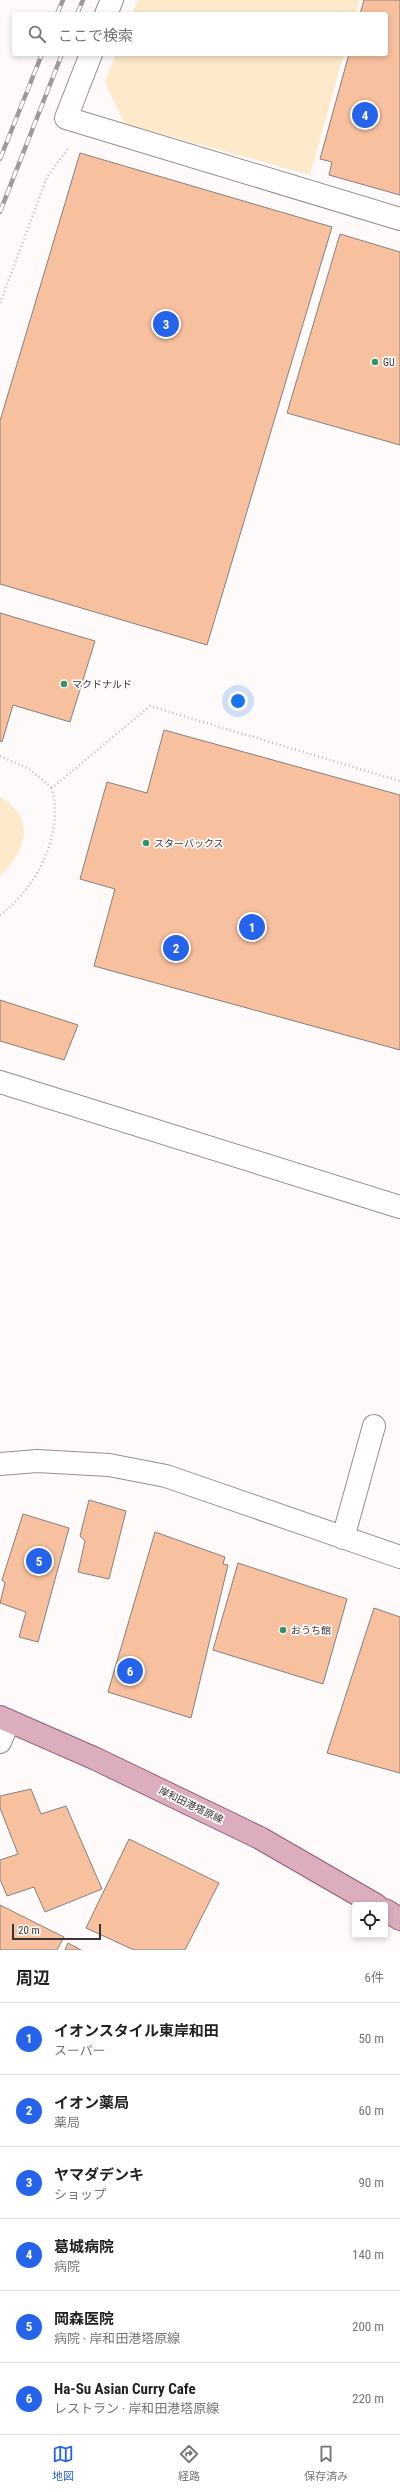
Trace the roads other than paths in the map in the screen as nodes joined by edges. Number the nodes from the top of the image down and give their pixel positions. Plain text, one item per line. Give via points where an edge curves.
1 (112, 0) edge
2 (107, 12) edge
3 (90, 56) edge
4 (400, 218) edge
5 (0, 1082) edge
6 (400, 1207) edge
7 (374, 1426) dead end
8 (0, 1464) edge
9 (343, 1538) junction
10 (400, 1557) edge
11 (5, 1719) edge
12 (0, 1742) edge
13 (371, 1902) edge
14 (388, 1912) edge
15 (400, 1918) edge

1 - 2 street
3 - 4 street via 66,118 82,125
5 - 6 street
7 - 9 street
8 - 9 street via 37,1461 110,1465 166,1476
9 - 10 street
11 - 12 street
11 - 13 main road, 岸和田港塔原線 via 96,1759 260,1838
14 - 15 main road

